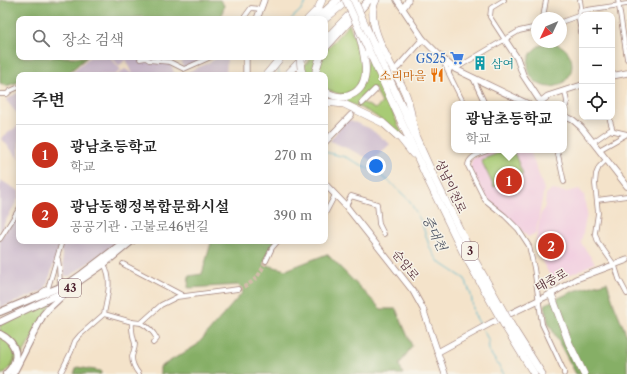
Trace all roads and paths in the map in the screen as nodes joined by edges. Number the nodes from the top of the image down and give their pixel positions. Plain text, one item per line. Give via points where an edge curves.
1 (264, 0) edge
2 (322, 0) edge
3 (337, 0) edge
4 (347, 0) edge
5 (356, 0) edge
6 (364, 0) edge
7 (369, 0) edge
8 (376, 0) edge
9 (397, 0) edge
10 (408, 0) edge
11 (504, 0) edge
12 (546, 0) edge
13 (580, 0) edge
14 (618, 0) edge
15 (627, 4) edge
16 (619, 5) junction
17 (403, 8) junction
18 (261, 9) junction
19 (580, 11) junction
20 (544, 12) edge
21 (245, 16) edge
22 (258, 16) edge
23 (311, 16) edge
24 (320, 16) edge
25 (328, 16) edge
26 (578, 16) junction
27 (567, 20) edge
28 (579, 21) edge
29 (531, 28) edge
30 (328, 31) edge
31 (328, 37) edge
32 (423, 39) junction
33 (505, 40) junction
34 (328, 45) edge
35 (368, 49) junction
36 (442, 58) junction
37 (627, 59) edge
38 (162, 60) edge
39 (204, 60) edge
40 (246, 60) edge
41 (278, 60) edge
42 (300, 60) edge
43 (303, 60) edge
44 (307, 60) edge
45 (319, 60) edge
46 (398, 67) dead end
47 (453, 68) junction
48 (246, 72) edge
49 (269, 72) edge
50 (297, 72) edge
51 (316, 72) edge
52 (627, 73) edge
53 (449, 74) junction
54 (615, 75) edge
55 (472, 78) junction
56 (579, 86) edge
57 (16, 88) edge
58 (375, 90) dead end
59 (565, 91) junction
60 (328, 93) edge
61 (0, 94) edge
62 (328, 98) edge
63 (462, 101) edge
64 (484, 101) edge
65 (521, 101) edge
66 (538, 101) edge
67 (540, 101) edge
68 (567, 101) edge
69 (328, 102) edge
70 (362, 103) dead end
71 (344, 104) junction
72 (351, 114) dead end
73 (567, 116) edge
74 (610, 120) edge
75 (613, 130) junction
76 (627, 134) edge
77 (415, 135) junction
78 (328, 138) edge
79 (593, 142) junction
80 (599, 150) junction
81 (483, 153) edge
82 (558, 153) edge
83 (606, 160) junction
84 (421, 164) junction
85 (430, 176) junction
86 (564, 182) dead end
87 (627, 186) edge
88 (328, 187) edge
89 (335, 195) junction
90 (627, 196) edge
91 (597, 200) junction
92 (346, 206) junction
93 (328, 208) edge
94 (16, 214) edge
95 (384, 234) dead end
96 (0, 239) edge
97 (61, 244) edge
98 (121, 244) edge
99 (128, 244) edge
100 (275, 244) edge
101 (57, 256) junction
102 (627, 260) edge
103 (266, 262) tunnel mouth
104 (104, 264) junction
105 (122, 264) dead end
106 (615, 266) junction
107 (87, 276) junction
108 (62, 285) junction
109 (238, 289) tunnel mouth
110 (551, 294) junction
111 (627, 294) edge
112 (182, 295) junction
113 (538, 300) junction
114 (0, 309) edge
115 (0, 312) edge
116 (104, 314) junction
117 (0, 319) edge
118 (0, 322) edge
119 (132, 322) junction
120 (141, 324) junction
121 (509, 326) junction
122 (0, 334) edge
123 (153, 343) dead end
124 (438, 352) junction
125 (6, 374) edge
126 (13, 374) edge
127 (60, 374) edge
128 (139, 374) edge
129 (445, 374) edge
130 (534, 374) edge
131 (542, 374) edge
132 (564, 374) edge
133 (584, 374) edge

1 - 18 street
2 - 23 highway
3 - 24 highway
4 - 25 highway
4 - 35 highway, 성남이천로 / 3, bridge
5 - 30 highway
5 - 35 highway, 성남이천로 / 3, bridge via 366,27
6 - 31 highway
7 - 34 highway
8 - 77 highway via 373,20 378,37 406,95
9 - 17 street
10 - 17 street
11 - 33 street via 491,8 490,17
12 - 20 street
13 - 19 street
14 - 16 street
15 - 16 street
16 - 19 street
16 - 37 street
17 - 32 street
18 - 21 street via 250,8
18 - 22 street
19 - 26 street
26 - 27 street
26 - 28 street
29 - 33 street via 519,31
32 - 36 street
32 - 46 street
33 - 47 street
33 - 66 street
35 - 60 highway via 365,74 360,87 352,94 342,97
35 - 77 highway, 성남이천로 / 3
35 - 84 highway, 성남이천로 / 3
36 - 47 street
36 - 53 street
38 - 39 street via 184,69
40 - 48 street
41 - 49 highway
42 - 50 highway, bridge via 301,69
43 - 50 highway
44 - 50 highway
45 - 51 highway
47 - 53 street
47 - 55 street
52 - 54 street
53 - 63 street
55 - 64 street
55 - 65 street
56 - 59 street
57 - 61 street via 7,94
58 - 70 street
59 - 67 street
59 - 68 street
62 - 71 highway
69 - 71 highway
71 - 84 highway via 370,115 393,130
72 - 78 street
73 - 79 street via 577,123
74 - 75 street
75 - 76 street
75 - 79 street
76 - 80 street
77 - 85 highway, 성남이천로 / 3
79 - 80 street
80 - 83 street
81 - 113 street via 470,159 468,166 485,200 509,220 526,241 532,260
82 - 86 street
83 - 87 street
83 - 91 street via 596,174
84 - 85 highway, 성남이천로 / 3
85 - 121 highway, 성남이천로 / 3, bridge via 467,258
88 - 89 street, 순암로
89 - 92 street, 순암로
89 - 93 street
90 - 91 street
91 - 106 street via 596,237
92 - 95 street via 351,196 377,204 379,224
92 - 124 street, 순암로 via 413,291 423,309
94 - 96 street
97 - 101 street
98 - 108 main road, 43 via 82,274
99 - 104 main road, 43
100 - 103 street
101 - 108 street
101 - 114 street via 46,290
102 - 106 street, 태중로
104 - 107 main road, 43
104 - 116 street via 109,284
105 - 112 street
106 - 110 street, 태중로 via 576,279
106 - 111 street
107 - 118 main road, 43 via 65,291
107 - 126 main road via 61,296 46,312
108 - 115 main road
108 - 117 main road, 43 via 51,294
109 - 112 street
110 - 113 street, 태중로
110 - 133 highway via 569,343
112 - 120 street via 161,305
113 - 124 street, 태중로
113 - 132 street via 542,324
116 - 119 street
116 - 127 street via 75,341
119 - 120 street
119 - 128 street via 131,332 135,349 132,356
120 - 123 street via 150,328 156,337
121 - 130 highway, 성남이천로 / 3
121 - 131 highway, 성남이천로 / 3
122 - 125 main road via 6,337 15,351 14,364
124 - 129 street, 순암로

